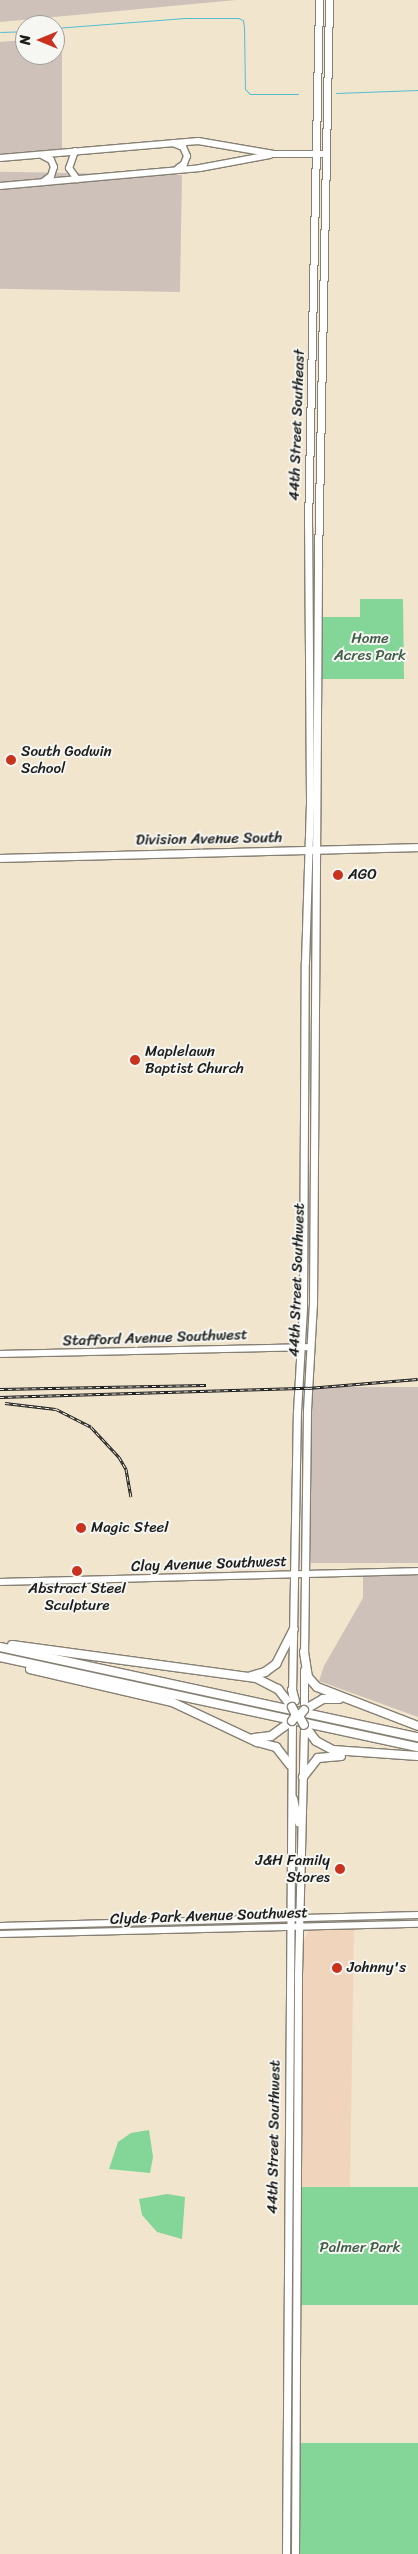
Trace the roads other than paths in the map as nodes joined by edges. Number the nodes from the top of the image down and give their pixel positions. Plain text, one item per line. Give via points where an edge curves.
1 (319, 0) edge
2 (329, 2) edge
3 (318, 67) junction
4 (328, 77) junction
5 (317, 90) junction
6 (328, 100) junction
7 (171, 142) junction
8 (244, 147) junction
9 (75, 151) junction
10 (35, 154) junction
11 (274, 154) junction
12 (316, 154) junction
13 (327, 154) junction
14 (0, 158) edge
15 (250, 158) junction
16 (172, 171) junction
17 (77, 179) junction
18 (42, 182) junction
19 (0, 186) edge
20 (315, 234) junction
21 (326, 245) junction
22 (314, 275) junction
23 (325, 287) junction
24 (313, 349) junction
25 (324, 362) junction
26 (308, 549) junction
27 (318, 560) junction
28 (307, 570) junction
29 (318, 580) junction
30 (418, 847) edge
31 (308, 850) junction
32 (317, 850) junction
33 (0, 858) edge
34 (305, 962) junction
35 (316, 974) junction
36 (305, 994) junction
37 (315, 1001) junction
38 (304, 1015) junction
39 (315, 1027) junction
40 (304, 1177) junction
41 (314, 1201) junction
42 (300, 1347) junction
43 (311, 1347) junction
44 (0, 1354) edge
45 (418, 1571) edge
46 (305, 1572) junction
47 (295, 1573) junction
48 (0, 1582) edge
49 (294, 1629) junction
50 (0, 1643) edge
51 (0, 1647) edge
52 (304, 1652) junction
53 (0, 1658) edge
54 (239, 1675) junction
55 (292, 1690) joint
56 (358, 1704) junction
57 (296, 1712) junction
58 (418, 1726) edge
59 (306, 1730) junction
60 (251, 1738) junction
61 (418, 1738) edge
62 (418, 1747) edge
63 (368, 1754) junction
64 (418, 1756) edge
65 (290, 1766) junction
66 (303, 1777) junction
67 (290, 1791) junction
68 (290, 1831) junction
69 (301, 1831) junction
70 (301, 1857) junction
71 (418, 1915) edge
72 (290, 1918) junction
73 (300, 1918) junction
74 (418, 1924) edge
75 (0, 1926) edge
76 (290, 1926) junction
77 (299, 1926) junction
78 (0, 1934) edge
79 (286, 2554) edge
80 (295, 2554) edge

1 - 3 main road, 44th Street Southeast
2 - 4 main road, 44th Street Southeast
3 - 4 main road via 321,74
3 - 5 main road, 44th Street Southeast
4 - 6 main road, 44th Street Southeast
5 - 6 main road via 324,92
5 - 12 main road, 44th Street Southeast
6 - 13 main road, 44th Street Southeast
7 - 8 street via 198,141
7 - 9 street
7 - 16 street via 183,147 187,156 184,164
8 - 11 street
8 - 15 street
9 - 10 street
9 - 17 street via 68,163
10 - 14 street
10 - 18 street via 49,157 53,163 53,173
11 - 12 street
11 - 15 street
12 - 13 street
12 - 20 main road, 44th Street Southeast
13 - 21 main road, 44th Street Southeast
15 - 16 street
16 - 17 street
17 - 18 street
18 - 19 street
20 - 21 main road via 319,242
20 - 22 main road, 44th Street Southeast
21 - 23 main road, 44th Street Southeast
22 - 23 main road
22 - 24 main road, 44th Street Southeast
23 - 25 main road, 44th Street Southeast
24 - 25 main road via 321,354
24 - 26 main road, 44th Street Southeast
25 - 27 main road, 44th Street Southeast
26 - 27 main road
26 - 28 main road, 44th Street Southeast
27 - 29 main road, 44th Street Southeast
28 - 29 main road
28 - 31 main road, 44th Street Southeast
29 - 32 main road, 44th Street Southeast
30 - 32 main road, Division Avenue South
31 - 32 main road, Division Avenue South
31 - 33 main road, Division Avenue South
31 - 34 main road, 44th Street Southwest
32 - 35 main road, 44th Street Southwest
34 - 35 main road
34 - 36 main road, 44th Street Southwest
35 - 37 main road, 44th Street Southwest
36 - 37 main road
36 - 38 main road, 44th Street Southwest
37 - 39 main road, 44th Street Southwest
38 - 39 main road
38 - 40 main road, 44th Street Southwest
39 - 41 main road, 44th Street Southwest
40 - 41 main road via 308,1198
40 - 42 main road, 44th Street Southwest
41 - 43 main road, 44th Street Southwest
42 - 43 street, Stafford Avenue Southwest
42 - 44 street, Stafford Avenue Southwest
42 - 47 main road, 44th Street Southwest
43 - 46 main road, 44th Street Southwest
45 - 46 street, Clay Avenue Southwest
46 - 47 street, Clay Avenue Southwest
46 - 52 main road, 44th Street Southwest
47 - 48 street, Clay Avenue Southwest
47 - 49 main road, 44th Street Southwest
49 - 54 highway via 283,1654 272,1667 255,1676
49 - 55 main road, 44th Street Southwest
50 - 54 highway
51 - 61 highway
52 - 56 highway via 307,1672 313,1684
52 - 57 main road, 44th Street Southwest
53 - 60 highway via 172,1702
53 - 62 highway
54 - 57 highway via 269,1682
55 - 57 highway
56 - 57 highway via 331,1698
56 - 58 highway
57 - 59 highway, bridge
57 - 60 highway via 272,1736
57 - 65 main road, 44th Street Southwest
59 - 63 highway via 320,1744 333,1750
59 - 66 main road, 44th Street Southwest
60 - 65 highway via 280,1750
63 - 64 highway
63 - 66 highway via 321,1757
65 - 67 main road, 44th Street Southwest
66 - 69 main road, 44th Street Southwest
67 - 68 main road, 44th Street Southwest
67 - 69 main road
68 - 70 main road via 295,1835
68 - 72 main road, 44th Street Southwest
69 - 70 main road, 44th Street Southwest
70 - 73 main road, 44th Street Southwest
71 - 73 street, Clyde Park Avenue Southwest
72 - 73 street, Clyde Park Avenue Southwest
72 - 75 street, Clyde Park Avenue Southwest
72 - 76 main road, 44th Street Southwest
73 - 77 main road, 44th Street Southwest
74 - 77 street, Clyde Park Avenue Southwest
76 - 77 street, Clyde Park Avenue Southwest
76 - 78 street, Clyde Park Avenue Southwest
76 - 79 main road, 44th Street Southwest
77 - 80 main road, 44th Street Southwest

